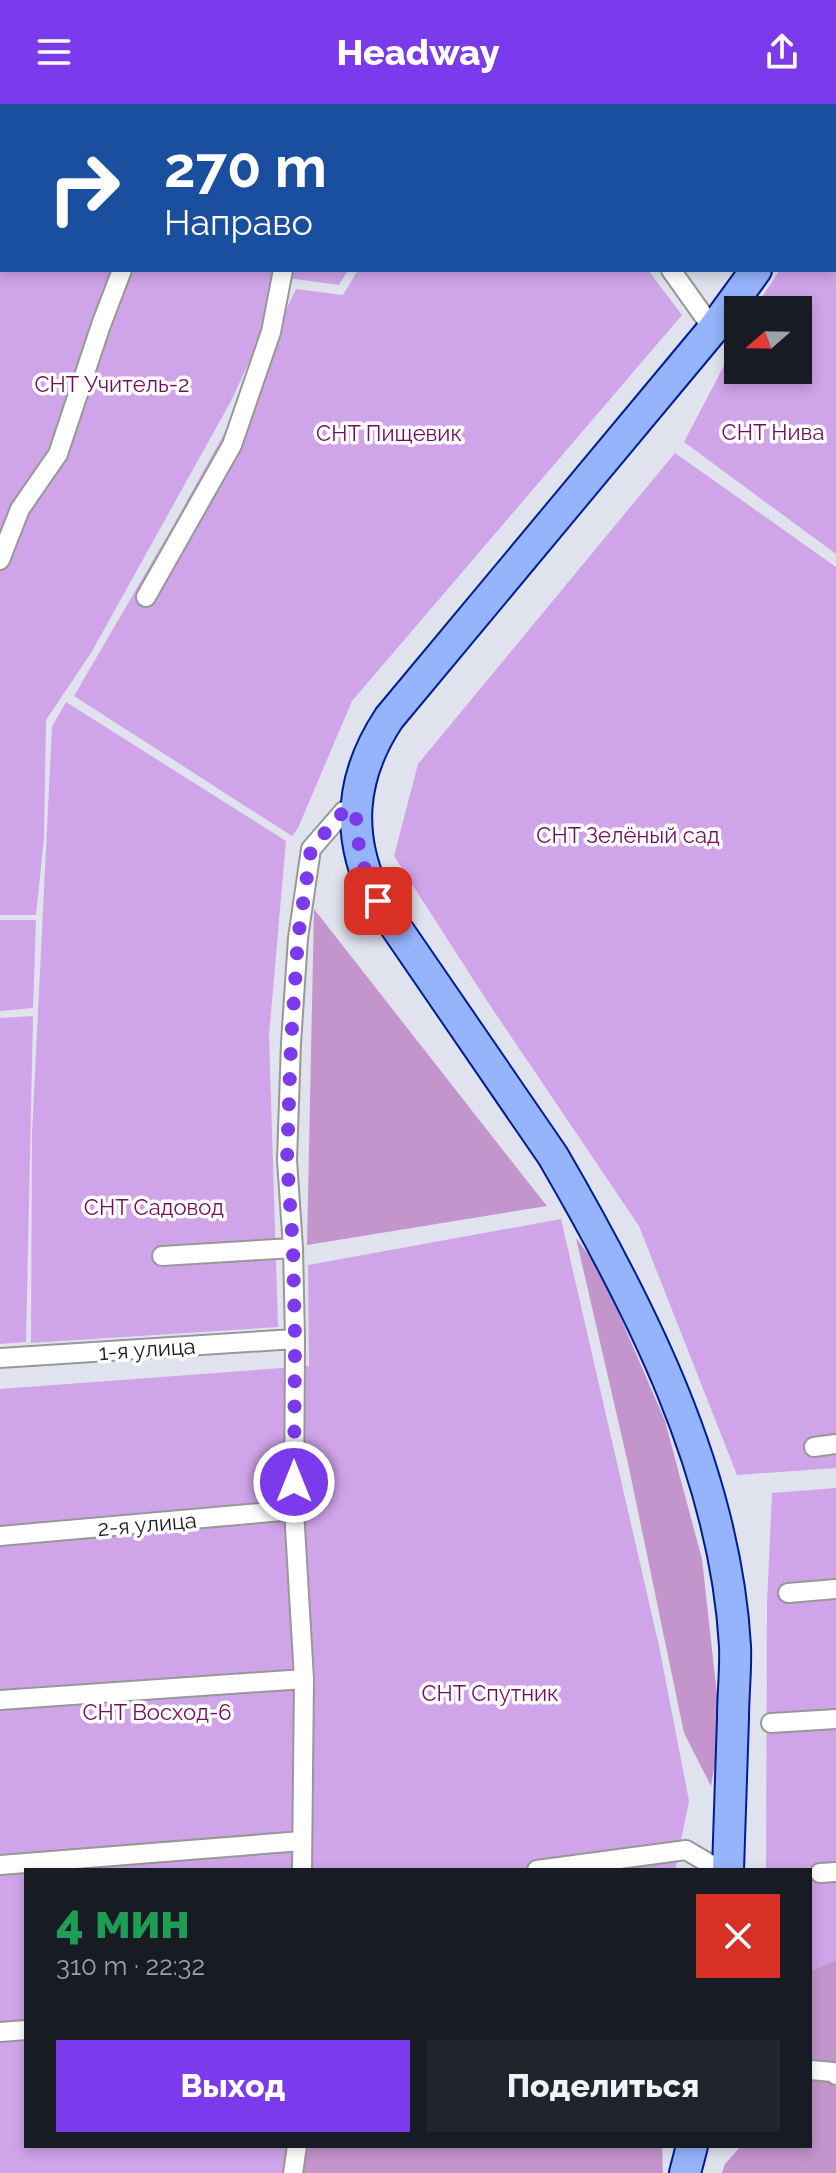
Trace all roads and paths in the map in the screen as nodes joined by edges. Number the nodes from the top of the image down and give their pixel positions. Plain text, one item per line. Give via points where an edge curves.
1 (121, 272) edge
2 (283, 272) edge
3 (672, 272) edge
4 (755, 272) edge
5 (713, 329) junction
6 (0, 560) edge
7 (146, 597) dead end
8 (356, 810) junction
9 (293, 1248) junction
10 (162, 1256) dead end
11 (295, 1339) junction
12 (0, 1358) edge
13 (836, 1444) edge
14 (814, 1447) dead end
15 (294, 1510) junction
16 (0, 1536) edge
17 (836, 1589) edge
18 (788, 1593) dead end
19 (304, 1679) junction
20 (0, 1700) edge
21 (836, 1719) edge
22 (771, 1723) dead end
23 (302, 1841) junction
24 (0, 1865) edge
25 (302, 1868) edge
26 (552, 1868) edge
27 (717, 1868) edge
28 (728, 1868) edge
29 (24, 2030) edge
30 (0, 2032) edge
31 (812, 2070) edge
32 (836, 2075) edge
33 (297, 2148) edge
34 (691, 2148) edge
35 (293, 2173) edge
36 (685, 2173) edge

1 - 6 street via 58,454 20,509
2 - 7 street via 271,332 232,445
3 - 5 street
4 - 5 main road
5 - 8 main road via 389,718 363,771
8 - 9 street via 344,811 311,849 300,923 287,1160
8 - 28 main road via 360,857 378,901 572,1189 651,1338 698,1457 722,1556 735,1647
9 - 10 street
9 - 11 street
11 - 12 street, 1-я улица
11 - 15 street
13 - 14 street
15 - 16 street, 2-я улица
15 - 19 street
17 - 18 street
19 - 20 street
19 - 23 street
21 - 22 street
23 - 24 street
23 - 25 street
26 - 27 street via 686,1850
29 - 30 street
31 - 32 street
33 - 35 street
34 - 36 main road

